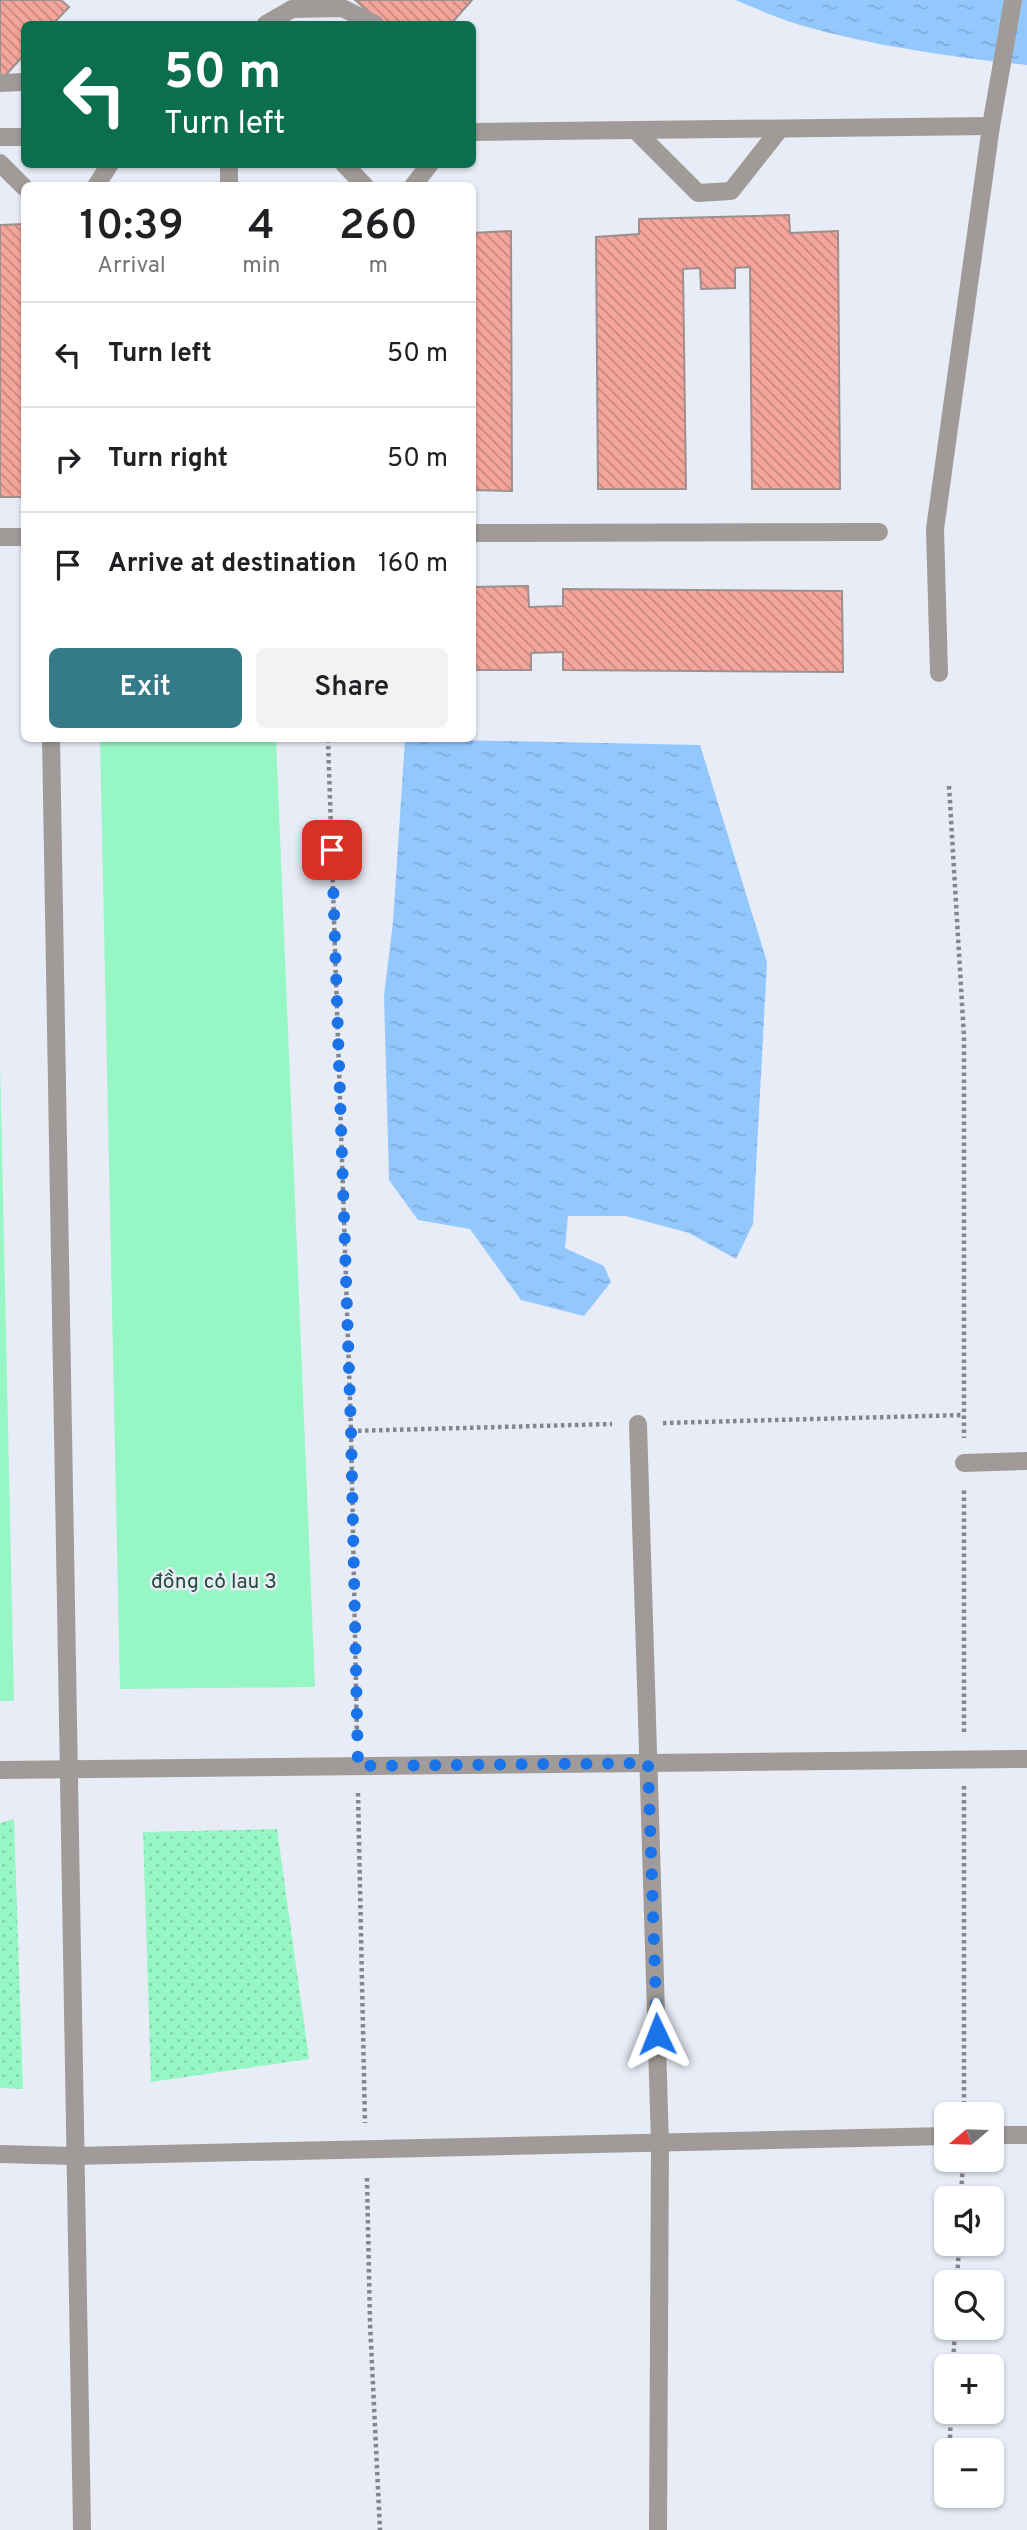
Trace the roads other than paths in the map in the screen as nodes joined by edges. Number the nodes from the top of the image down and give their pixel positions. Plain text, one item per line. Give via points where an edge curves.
1 (1013, 0) edge
2 (271, 21) edge
3 (369, 21) edge
4 (21, 82) edge
5 (0, 83) edge
6 (991, 126) junction
7 (780, 129) junction
8 (635, 131) junction
9 (476, 132) edge
10 (0, 137) edge
11 (21, 137) edge
12 (0, 163) edge
13 (348, 168) edge
14 (361, 182) edge
15 (21, 184) edge
16 (879, 532) dead end
17 (476, 533) edge
18 (0, 537) edge
19 (21, 537) edge
20 (939, 673) dead end
21 (51, 742) edge
22 (638, 1423) dead end
23 (1027, 1461) edge
24 (964, 1463) dead end
25 (1027, 1759) edge
26 (648, 1763) junction
27 (0, 1770) edge
28 (67, 1770) junction
29 (1004, 2135) edge
30 (1027, 2135) edge
31 (934, 2136) edge
32 (660, 2143) junction
33 (0, 2154) edge
34 (74, 2156) junction
35 (82, 2530) edge
36 (658, 2530) edge

1 - 6 street
2 - 3 street via 292,9 342,8
4 - 5 street
6 - 7 street
6 - 20 street via 935,529
7 - 8 street
7 - 8 street via 731,191 698,193
8 - 9 street
10 - 11 street
12 - 15 street
13 - 14 street
16 - 17 street
18 - 19 street
21 - 28 street
22 - 26 street
23 - 24 street
25 - 26 street
26 - 28 street
26 - 32 street
27 - 28 street
28 - 34 street
29 - 30 street
31 - 32 street
32 - 34 street
32 - 36 street
33 - 34 street
34 - 35 street

